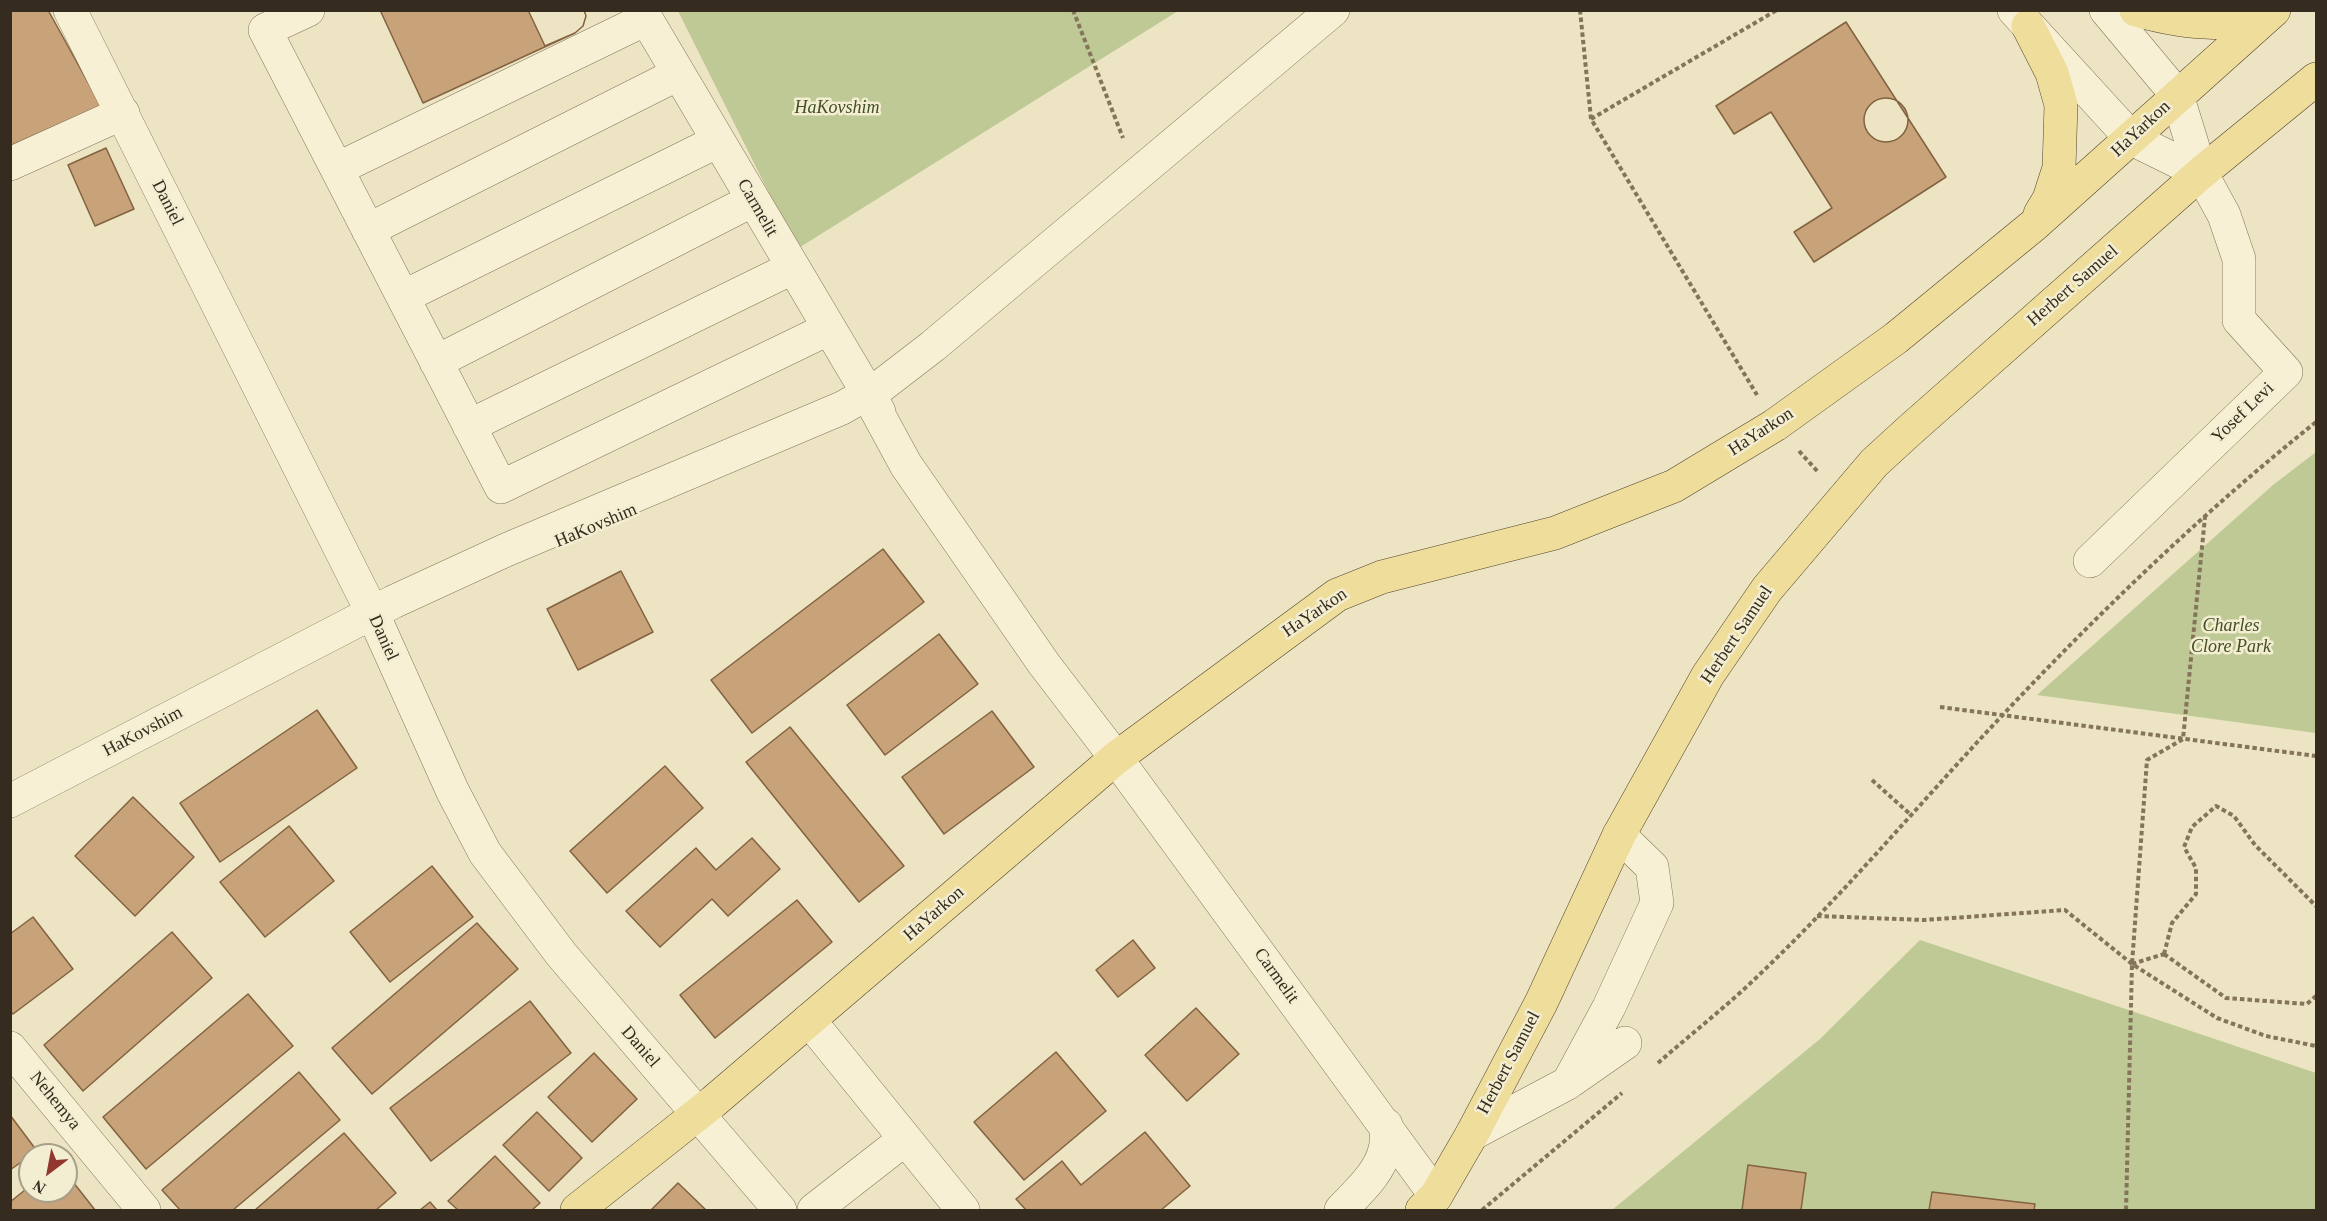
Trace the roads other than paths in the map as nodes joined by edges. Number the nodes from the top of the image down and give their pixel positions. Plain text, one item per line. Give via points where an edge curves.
1 (70, 10) edge
2 (308, 10) edge
3 (1333, 10) edge
4 (1353, 10) edge
5 (2106, 10) edge
6 (2136, 10) edge
7 (2273, 11) edge
8 (643, 15) edge
9 (2021, 18) edge
10 (678, 74) junction
11 (2316, 79) edge
12 (2177, 95) junction
13 (123, 113) junction
14 (2132, 139) junction
15 (718, 141) junction
16 (10, 165) edge
17 (337, 169) junction
18 (2201, 173) junction
19 (753, 200) junction
20 (2034, 225) junction
21 (368, 230) junction
22 (792, 268) junction
23 (403, 297) junction
24 (828, 329) junction
25 (436, 362) junction
26 (871, 400) junction
27 (469, 426) junction
28 (2090, 561) dead end
29 (372, 612) junction
30 (1116, 758) junction
31 (10, 801) edge
32 (1619, 835) junction
33 (809, 1020) junction
34 (1625, 1043) dead end
35 (10, 1048) edge
36 (1568, 1083) junction
37 (698, 1114) junction
38 (1386, 1125) junction
39 (1472, 1134) junction
40 (905, 1139) junction
41 (1429, 1203) edge
42 (144, 1210) edge
43 (577, 1210) edge
44 (780, 1210) edge
45 (814, 1210) edge
46 (963, 1210) edge
47 (1341, 1210) edge

1 - 13 street, Daniel
2 - 17 street via 265,30
3 - 26 street, HaKovshim
4 - 26 street, HaKovshim via 945,354
5 - 12 street, Yosef Levi
6 - 7 main road via 2204,22
7 - 12 main road, HaYarkon
8 - 10 street, Carmelit
8 - 17 street
9 - 14 street
9 - 20 main road via 2052,74 2061,105 2059,168 2049,199
10 - 15 street, Carmelit
10 - 21 street
11 - 18 main road, Herbert Samuel
12 - 14 main road, HaYarkon
12 - 18 street, Yosef Levi
13 - 16 street
13 - 29 street, Daniel
14 - 18 street
14 - 20 main road, HaYarkon
15 - 19 street, Carmelit
15 - 23 street
17 - 21 street
18 - 28 street, Yosef Levi via 2224,215 2238,259 2240,320 2286,372
18 - 32 main road, Herbert Samuel via 1910,430 1842,499 1767,589 1708,675
19 - 22 street, Carmelit
19 - 25 street
20 - 30 main road, HaYarkon via 1896,338 1775,425 1674,486 1555,533 1382,577 1337,595
21 - 23 street
22 - 24 street, Carmelit
22 - 27 street
23 - 25 street
24 - 26 street, Carmelit
24 - 27 street via 501,487
25 - 27 street
26 - 29 street, HaKovshim via 820,434 508,563
26 - 30 street, Carmelit
29 - 31 street, HaKovshim
29 - 37 street, Daniel via 453,792 485,853 561,954
30 - 33 main road, HaYarkon
30 - 38 street, Carmelit
32 - 36 street via 1652,867 1656,903 1609,1007
32 - 39 main road, Herbert Samuel via 1541,1003
33 - 37 main road, HaYarkon
33 - 40 street
34 - 36 street
35 - 42 street, Nehemya
36 - 39 street
37 - 43 main road, HaYarkon
37 - 44 street, Daniel
38 - 41 street, Carmelit
38 - 47 street via 1385,1149 1377,1167
39 - 41 main road, Herbert Samuel
40 - 45 street
40 - 46 street

